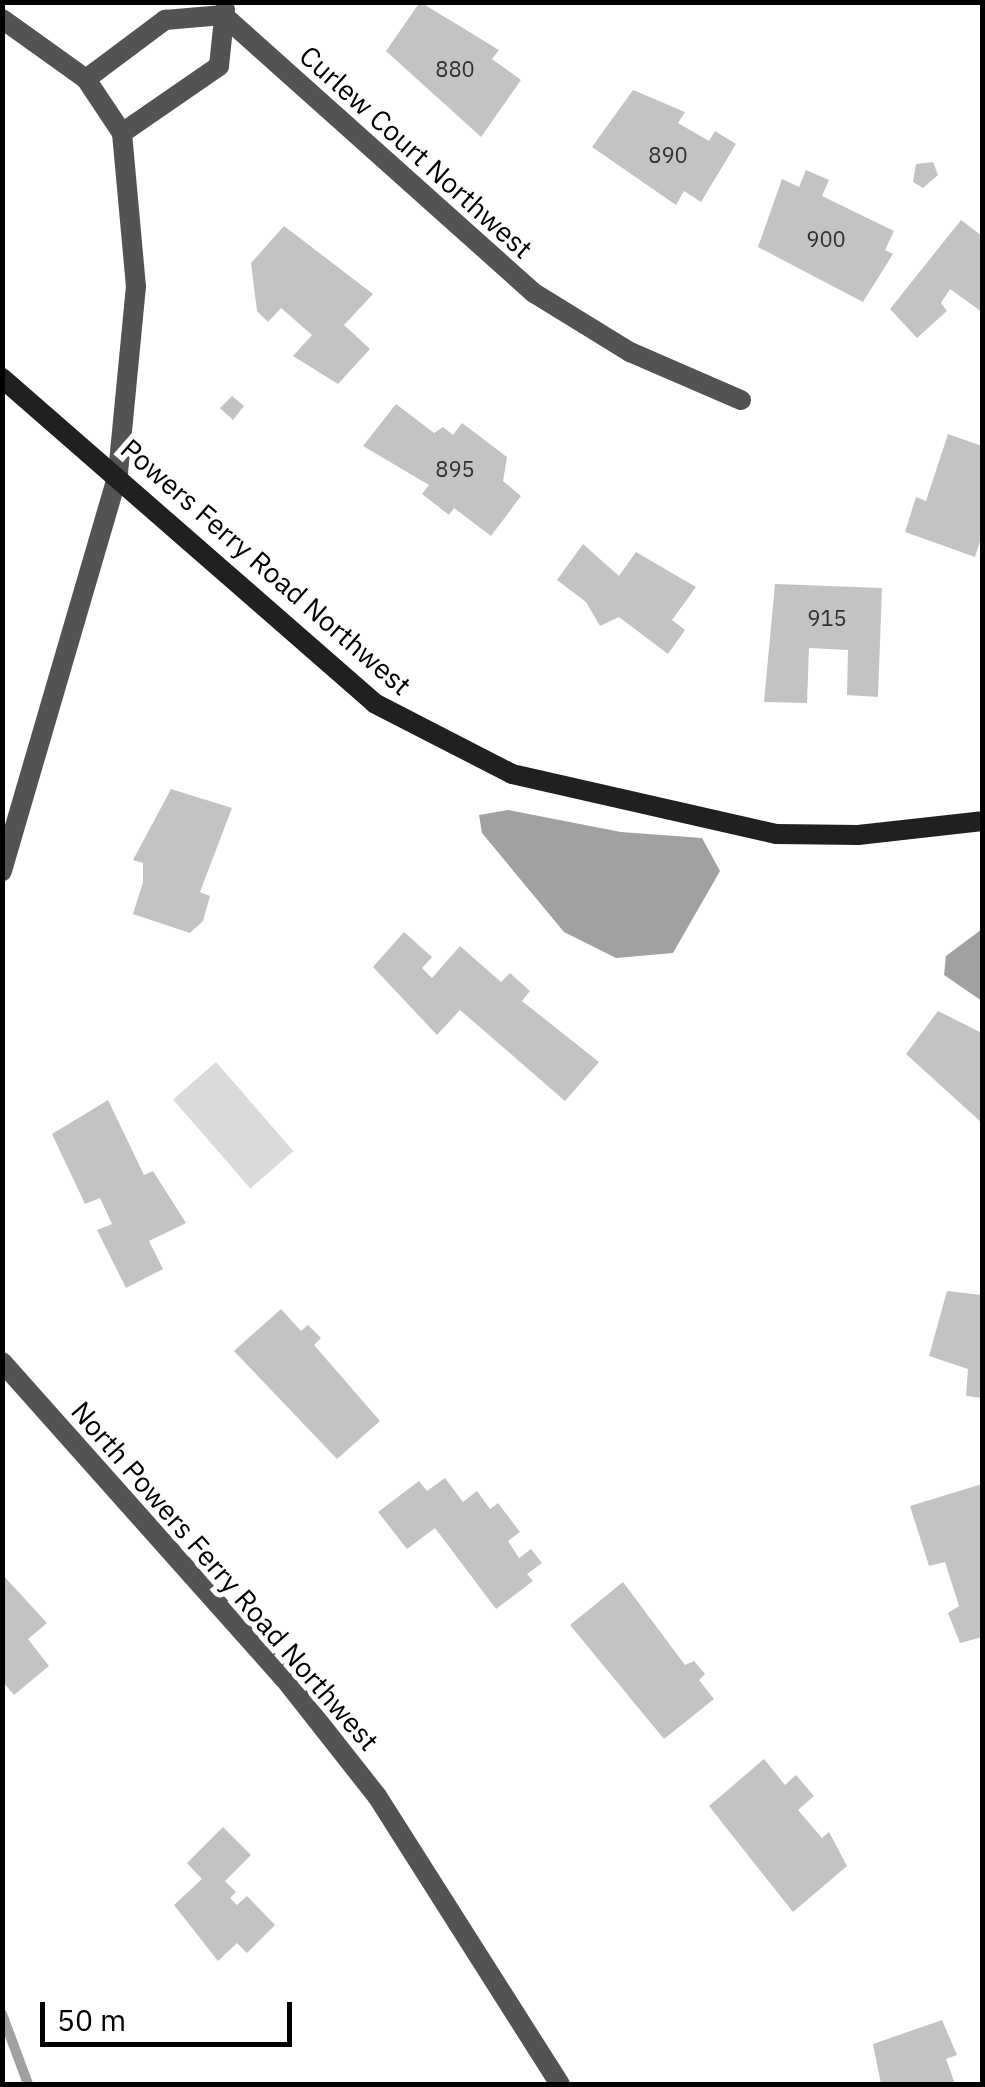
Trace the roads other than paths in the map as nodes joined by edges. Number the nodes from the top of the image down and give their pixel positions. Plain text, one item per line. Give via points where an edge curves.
1 (226, 9) edge
2 (2, 19) edge
3 (86, 79) junction
4 (122, 133) junction
5 (2, 378) edge
6 (741, 400) dead end
7 (118, 474) junction
8 (982, 821) edge
9 (2, 871) edge
10 (2, 1362) edge
11 (560, 2084) edge

1 - 3 street via 165,20
1 - 4 street via 219,66
1 - 6 street, Curlew Court Northwest via 534,294 630,352
2 - 3 street
3 - 4 street
4 - 7 street via 136,286
5 - 7 street, Powers Ferry Road Northwest
7 - 8 street, Powers Ferry Road Northwest via 374,703 512,774 776,834 858,835
7 - 9 street
10 - 11 street, North Powers Ferry Road Northwest via 284,1678 377,1796

